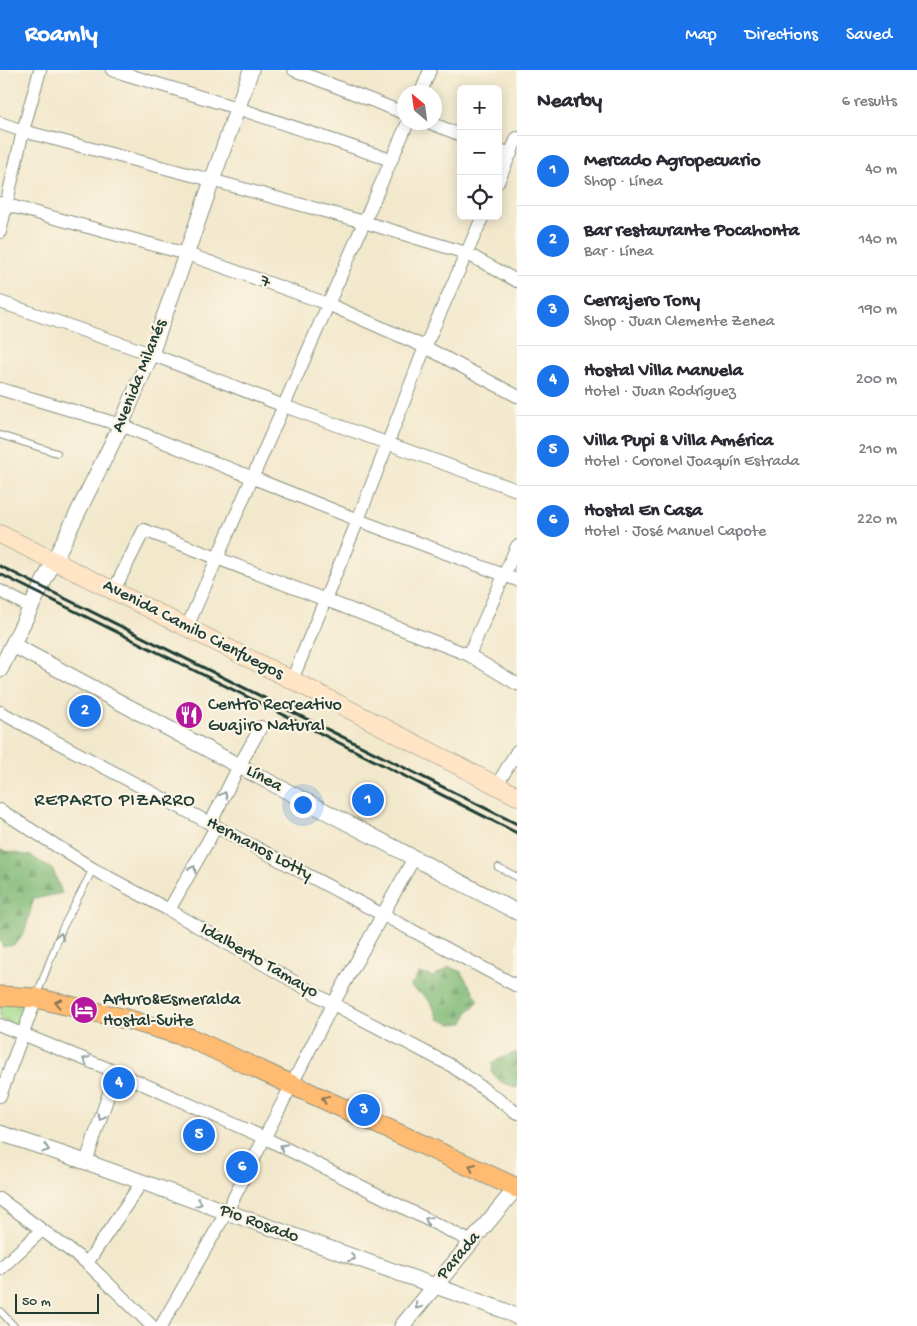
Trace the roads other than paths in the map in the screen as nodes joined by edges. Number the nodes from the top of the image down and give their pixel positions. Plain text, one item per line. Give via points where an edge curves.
1 (40, 70) edge
2 (112, 70) edge
3 (251, 70) edge
4 (294, 70) edge
5 (430, 70) edge
6 (424, 85) edge
7 (237, 108) junction
8 (397, 110) edge
9 (0, 123) edge
10 (442, 128) edge
11 (404, 130) edge
12 (23, 131) junction
13 (457, 133) edge
14 (517, 138) edge
15 (502, 151) edge
16 (511, 154) junction
17 (391, 160) junction
18 (501, 175) edge
19 (211, 180) junction
20 (3, 204) edge
21 (481, 220) edge
22 (364, 222) junction
23 (0, 232) edge
24 (466, 253) junction
25 (187, 254) junction
26 (517, 281) edge
27 (0, 302) edge
28 (328, 304) junction
29 (425, 347) junction
30 (150, 354) junction
31 (0, 389) edge
32 (517, 396) edge
33 (284, 406) junction
34 (121, 425) junction
35 (0, 435) edge
36 (387, 444) junction
37 (57, 453) dead end
38 (252, 478) junction
39 (517, 490) edge
40 (358, 520) junction
41 (0, 534) edge
42 (517, 546) edge
43 (217, 559) junction
44 (55, 562) junction
45 (504, 576) junction
46 (517, 580) edge
47 (114, 590) junction
48 (0, 591) edge
49 (326, 601) junction
50 (32, 608) junction
51 (187, 627) junction
52 (13, 645) junction
53 (469, 656) junction
54 (0, 670) edge
55 (292, 680) junction
56 (517, 684) edge
57 (0, 712) edge
58 (261, 727) dead end
59 (517, 751) edge
60 (239, 766) junction
61 (496, 785) junction
62 (517, 796) edge
63 (0, 810) edge
64 (213, 826) junction
65 (414, 858) junction
66 (498, 867) dead end
67 (93, 869) junction
68 (517, 877) edge
69 (169, 910) junction
70 (517, 912) edge
71 (383, 914) junction
72 (517, 986) edge
73 (0, 996) edge
74 (36, 998) junction
75 (333, 1004) junction
76 (0, 1025) edge
77 (23, 1035) junction
78 (116, 1072) junction
79 (292, 1084) junction
80 (0, 1096) edge
81 (517, 1113) edge
82 (0, 1133) edge
83 (265, 1138) junction
84 (86, 1162) junction
85 (142, 1182) junction
86 (517, 1188) edge
87 (0, 1199) edge
88 (226, 1213) junction
89 (42, 1230) junction
90 (472, 1242) junction
91 (87, 1263) junction
92 (0, 1269) edge
93 (434, 1286) junction
94 (0, 1311) edge
95 (517, 1317) edge
96 (14, 1326) edge
97 (152, 1326) edge
98 (161, 1326) edge
99 (402, 1326) edge

1 - 12 street
2 - 7 street
3 - 7 street, Avenida Milanés
4 - 8 street
5 - 6 street
7 - 17 street
7 - 19 street, Avenida Milanés
9 - 12 street
10 - 13 street
11 - 17 street
12 - 19 street
12 - 20 street
14 - 16 street
15 - 16 street
16 - 18 street
17 - 22 street
19 - 22 street
19 - 25 street, Avenida Milanés
20 - 23 street
20 - 25 street, 7
21 - 24 street
22 - 24 street
22 - 28 street
24 - 26 street
24 - 29 street
25 - 28 street, 7
25 - 30 street, Avenida Milanés
27 - 30 street
28 - 29 street, 7
28 - 33 street
29 - 32 street, 7
29 - 36 street
30 - 33 street
30 - 34 street, Avenida Milanés
31 - 34 street
33 - 36 street
33 - 38 street
34 - 38 street
34 - 44 street, Avenida Milanés
35 - 37 lane
36 - 39 street
36 - 40 street
38 - 40 street
38 - 43 street
40 - 45 street
40 - 49 street
41 - 44 main road, Avenida Camilo Cienfuegos
42 - 45 street
43 - 47 street via 144,530
43 - 49 street
43 - 51 street
44 - 47 main road, Avenida Camilo Cienfuegos
44 - 50 street, Avenida Milanés
45 - 46 street
45 - 53 street
47 - 51 main road, Avenida Camilo Cienfuegos
48 - 50 street
49 - 53 street
49 - 55 street
50 - 52 street, Avenida Milanés
51 - 55 main road, Avenida Camilo Cienfuegos
52 - 54 street, Avenida Milanés
52 - 60 street, Línea
53 - 56 street
55 - 61 main road, Avenida Camilo Cienfuegos
57 - 64 street, Hermanos Lotty
58 - 60 street
59 - 61 street
64 -> 60 street
60 - 65 street, Línea
61 - 62 main road, Avenida Camilo Cienfuegos
63 - 67 street, Idalberto Tamayo
69 -> 64 street
64 - 71 street, Hermanos Lotty
65 - 70 street, Línea
65 - 71 street
66 - 68 lane
67 - 69 street, Idalberto Tamayo
74 -> 67 lane via 62,929
69 - 75 street, Idalberto Tamayo
71 - 72 street, Hermanos Lotty
71 - 75 street
73 - 74 main road
74 - 77 street
79 -> 74 main road via 190,1038
75 - 79 street
75 - 81 street, Idalberto Tamayo via 452,1066
76 - 77 street
78 -> 77 street
77 - 80 street
78 - 83 street
78 -> 84 street
79 - 83 street
86 -> 79 main road
82 -> 84 street, Pio Rosado
83 - 88 street
90 -> 83 street
84 - 85 street, Pio Rosado
85 -> 88 street, Pio Rosado
85 - 91 street
86 - 90 street, Parada
87 - 89 street
88 -> 93 street, Pio Rosado
88 - 98 street
89 - 91 street
89 - 92 street
90 - 93 street, Parada
91 - 97 street
93 - 95 street, Pio Rosado
93 -> 99 street, Parada
94 - 96 lane

